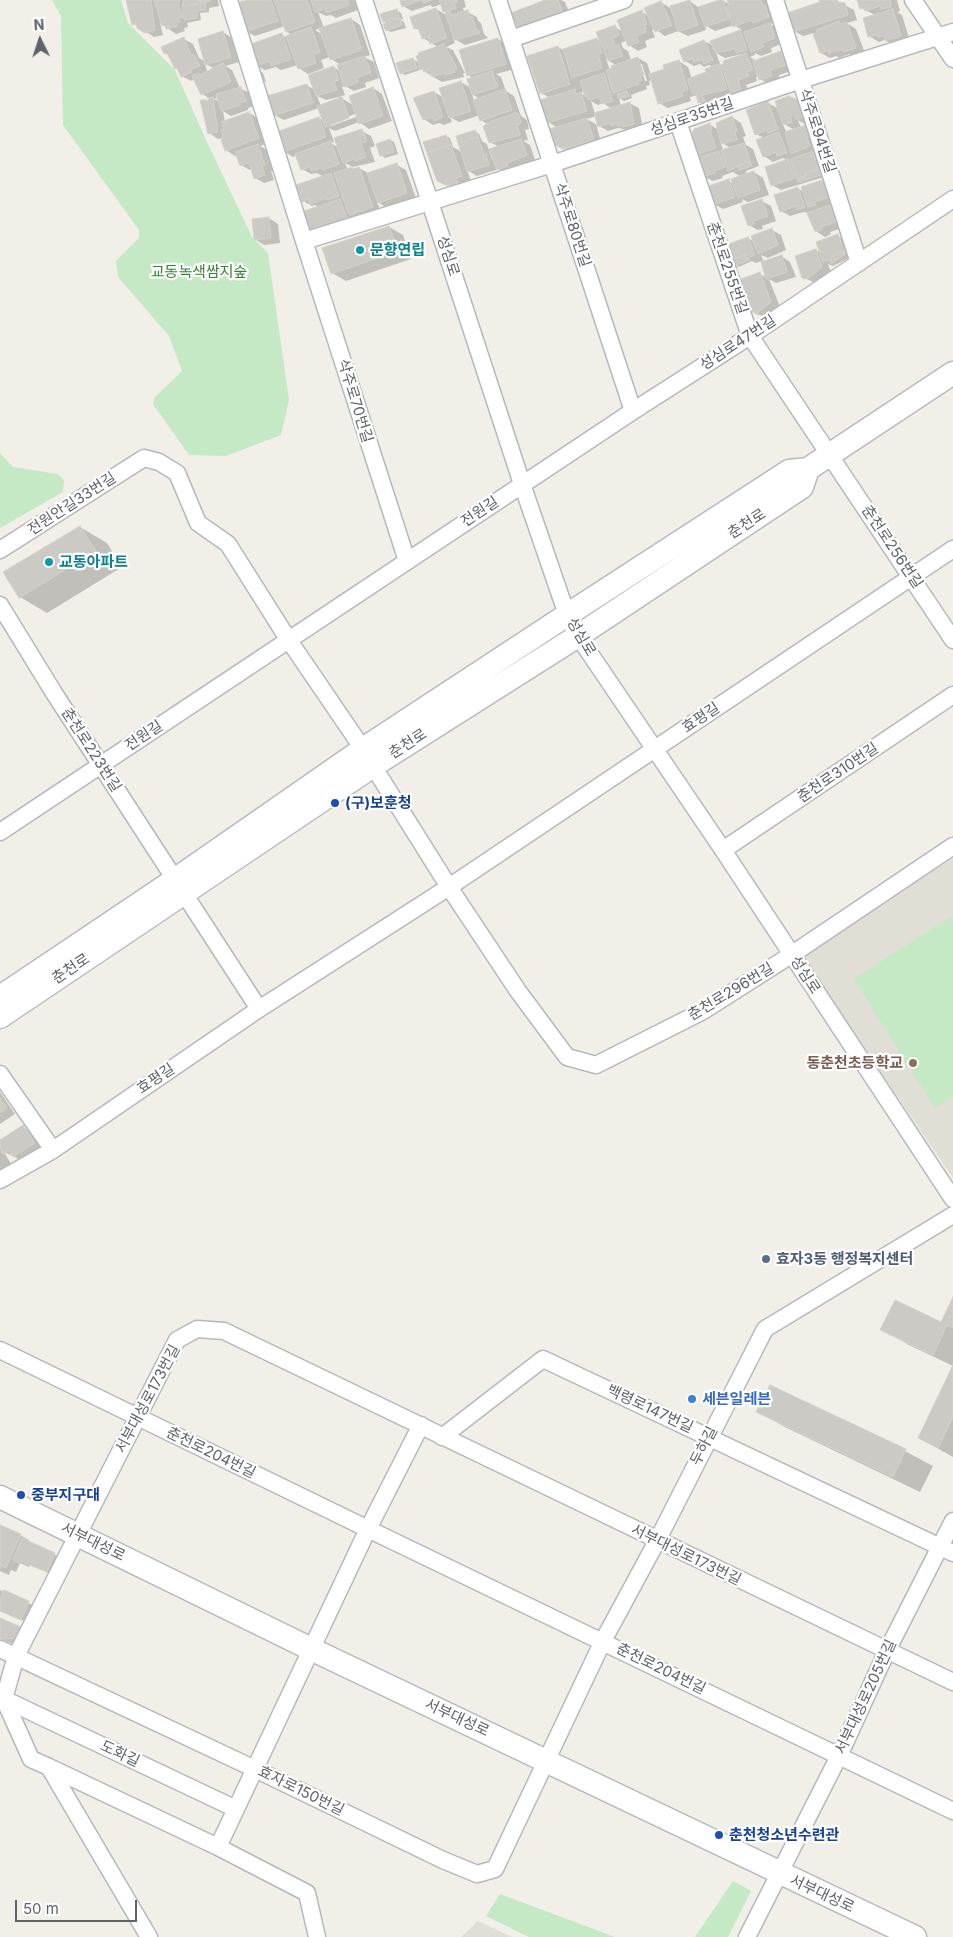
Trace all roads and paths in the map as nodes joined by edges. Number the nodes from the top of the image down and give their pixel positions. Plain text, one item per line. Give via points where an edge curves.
1 (229, 0) edge
2 (364, 0) edge
3 (498, 0) edge
4 (624, 0) edge
5 (775, 0) edge
6 (913, 0) edge
7 (946, 34) edge
8 (511, 39) junction
9 (953, 59) edge
10 (801, 80) junction
11 (678, 122) junction
12 (552, 164) junction
13 (953, 199) edge
14 (431, 202) junction
15 (304, 241) junction
16 (859, 263) junction
17 (750, 336) junction
18 (953, 373) edge
19 (633, 411) junction
20 (830, 454) junction
21 (808, 469) junction
22 (522, 484) junction
23 (953, 549) edge
24 (0, 550) edge
25 (406, 561) junction
26 (912, 576) junction
27 (0, 605) edge
28 (567, 615) junction
29 (578, 636) junction
30 (288, 639) junction
31 (953, 640) edge
32 (953, 695) edge
33 (654, 749) junction
34 (368, 757) junction
35 (100, 765) junction
36 (0, 832) edge
37 (953, 846) edge
38 (723, 850) junction
39 (181, 886) junction
40 (449, 887) junction
41 (791, 955) junction
42 (0, 997) edge
43 (259, 1008) junction
44 (0, 1017) edge
45 (0, 1074) edge
46 (53, 1150) junction
47 (0, 1180) edge
48 (953, 1199) edge
49 (953, 1215) edge
50 (0, 1350) edge
51 (138, 1417) junction
52 (421, 1425) junction
53 (709, 1436) junction
54 (442, 1437) junction
55 (0, 1497) edge
56 (953, 1521) edge
57 (368, 1529) junction
58 (78, 1534) junction
59 (657, 1541) junction
60 (946, 1550) edge
61 (603, 1641) junction
62 (0, 1648) edge
63 (311, 1649) junction
64 (887, 1651) junction
65 (8, 1658) edge
66 (953, 1682) edge
67 (4, 1699) junction
68 (839, 1756) junction
69 (546, 1760) junction
70 (49, 1766) junction
71 (256, 1768) junction
72 (236, 1809) junction
73 (953, 1811) edge
74 (218, 1847) junction
75 (778, 1873) junction
76 (149, 1937) edge
77 (317, 1937) edge
78 (747, 1937) edge
79 (915, 1937) edge

1 - 15 street, 삭주로70번길
2 - 14 street, 성심로
3 - 8 street, 삭주로80번길
4 - 8 street
5 - 10 street, 삭주로94번길
6 - 7 street
7 - 9 street
7 - 10 street, 성심로35번길
8 - 12 street, 삭주로80번길
10 - 11 street, 성심로35번길
10 - 16 street, 삭주로94번길
11 - 12 street, 성심로35번길
11 - 17 street, 춘천로255번길
12 - 14 street, 성심로35번길
12 - 19 street, 삭주로80번길
13 - 16 street, 성심로47번길
14 - 15 street
14 - 22 street, 성심로
15 - 25 street, 삭주로70번길
16 - 17 street, 성심로47번길
17 - 19 street, 성심로47번길
17 - 20 street, 춘천로255번길
18 - 20 street, 춘천로
19 - 22 street, 성심로47번길
20 - 21 street, 춘천로
20 - 26 street, 춘천로256번길
21 - 28 street, 춘천로 via 789,471
21 - 29 street, 춘천로 via 802,487
22 - 25 street, 전원길
22 - 28 street, 성심로
23 - 26 street, 효평길
24 - 30 street, 전원안길33번길 via 144,458 159,462 177,473 198,522 228,544
25 - 30 street, 전원길
26 - 31 street, 춘천로256번길
26 - 33 street, 효평길
27 - 35 street, 춘천로223번길
28 - 29 street, 성심로
28 - 34 street, 춘천로
29 - 33 street, 성심로
29 - 34 street, 춘천로
30 - 34 street
30 - 35 street, 전원길
32 - 38 street, 춘천로310번길
33 - 38 street, 성심로
33 - 40 street, 효평길
34 - 39 street, 춘천로
34 - 40 street
35 - 36 street, 전원길
35 - 39 street, 춘천로223번길
37 - 41 street, 춘천로296번길
38 - 41 street, 성심로
39 - 42 street, 춘천로
39 - 43 street
39 - 44 street, 춘천로
40 - 41 street, 춘천로296번길 via 518,991 567,1057 596,1065 703,1011
40 - 43 street, 효평길
41 - 48 street, 성심로
43 - 46 street, 효평길
45 - 46 street
46 - 47 street, 효평길
49 - 53 street, 두하길 via 765,1329
50 - 51 street, 춘천로204번길
51 - 52 street, 서부대성로173번길 via 177,1340 197,1329 224,1331
51 - 57 street, 춘천로204번길
51 - 58 street, 서부대성로173번길
52 - 54 street, 서부대성로173번길
52 - 57 street
53 - 54 street, 백령로147번길 via 542,1359
53 - 59 street, 두하길
53 - 60 street, 백령로147번길
54 - 59 street, 서부대성로173번길
55 - 58 street, 서부대성로
56 - 60 street, 서부대성로205번길
57 - 61 street, 춘천로204번길
57 - 63 street
58 - 63 street, 서부대성로
58 - 65 street
59 - 61 street, 두하길
59 - 64 street, 서부대성로173번길
60 - 64 street, 서부대성로205번길
61 - 68 street, 춘천로204번길
61 - 69 street, 두하길
62 - 65 street, 효자로150번길
63 - 69 street, 서부대성로
63 - 71 street
64 - 66 street, 서부대성로173번길
64 - 68 street, 서부대성로205번길
65 - 67 street
65 - 71 street, 효자로150번길
67 - 70 street via 31,1759
67 - 72 street, 도화길
68 - 73 street, 춘천로204번길
68 - 75 street, 서부대성로205번길
69 - 71 street, 효자로150번길 via 495,1869 477,1874
69 - 75 street, 서부대성로
70 - 74 street
70 - 76 street
71 - 72 street
72 - 74 street
74 - 77 street via 307,1893
75 - 78 street, 서부대성로205번길
75 - 79 street, 서부대성로

